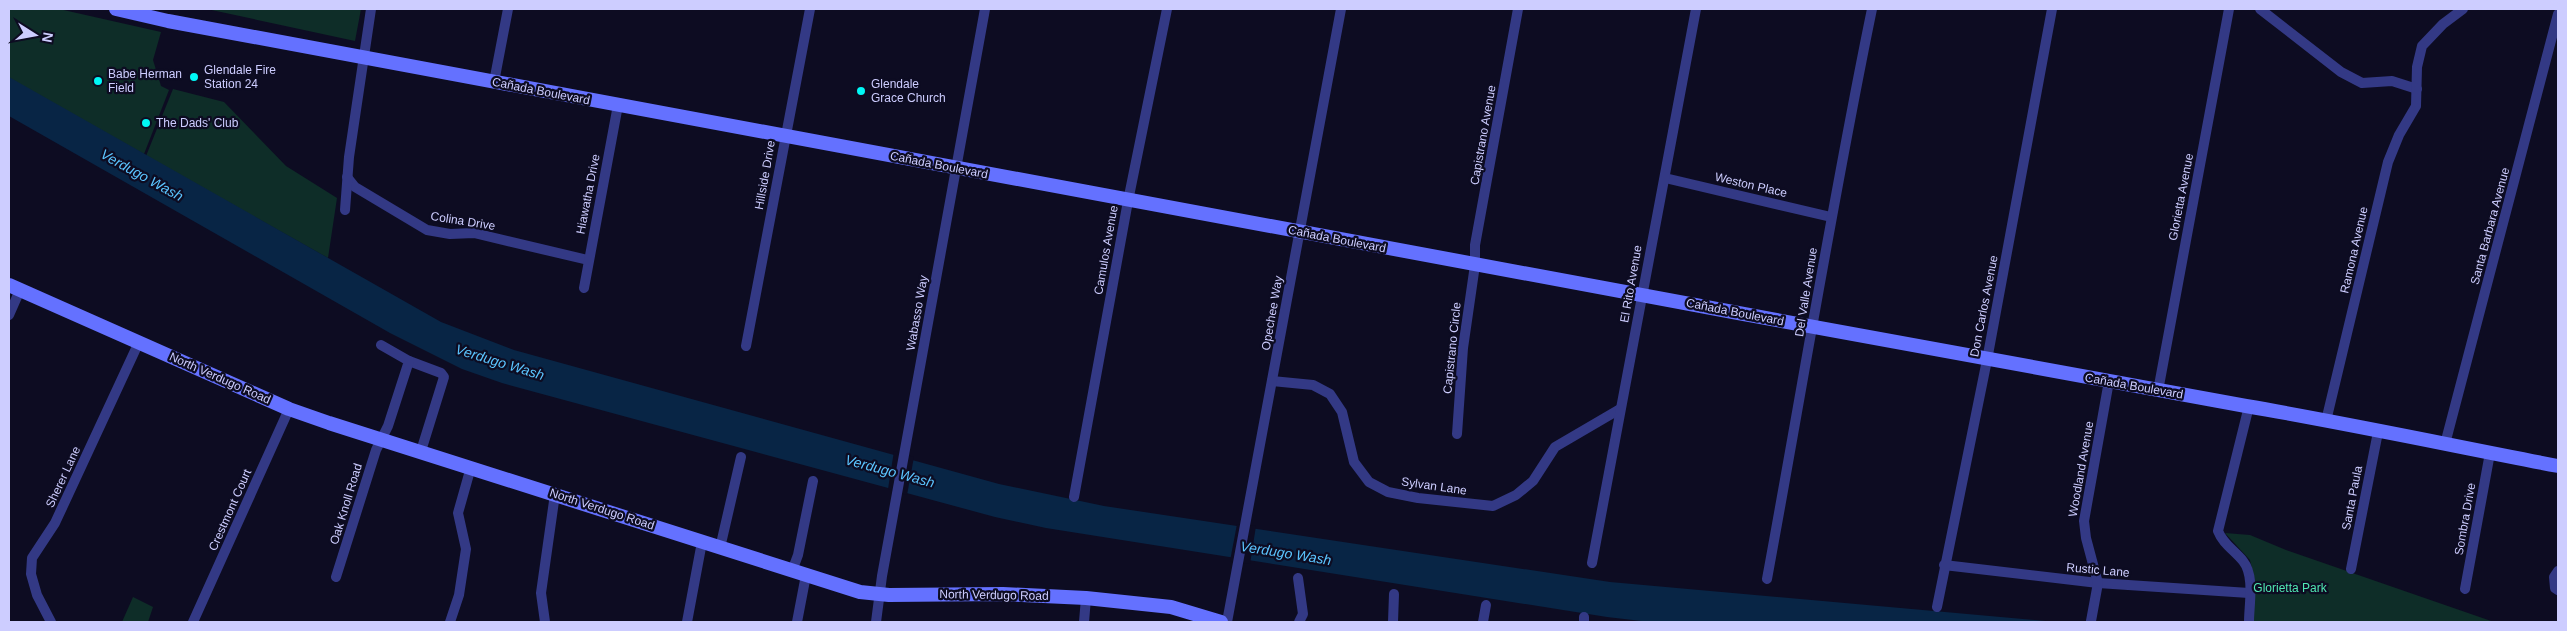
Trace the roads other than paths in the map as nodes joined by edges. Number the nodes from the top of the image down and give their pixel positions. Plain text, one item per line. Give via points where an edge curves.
1 (116, 9) edge
2 (371, 9) edge
3 (508, 9) edge
4 (810, 9) edge
5 (981, 9) edge
6 (1167, 9) edge
7 (1341, 9) edge
8 (1518, 9) edge
9 (1696, 9) edge
10 (1872, 9) edge
11 (2052, 9) edge
12 (2229, 9) edge
13 (2260, 9) edge
14 (2463, 9) edge
15 (2558, 14) edge
16 (363, 58) junction
17 (494, 82) junction
18 (2417, 88) junction
19 (618, 105) junction
20 (785, 136) junction
21 (956, 168) junction
22 (347, 178) junction
23 (1665, 178) junction
24 (1128, 201) junction
25 (345, 210) dead end
26 (1831, 217) junction
27 (1300, 232) junction
28 (588, 260) junction
29 (1475, 265) junction
30 (14, 287) edge
31 (584, 288) dead end
32 (1643, 295) junction
33 (9, 315) edge
34 (1814, 326) junction
35 (139, 342) junction
36 (381, 345) dead end
37 (746, 346) dead end
38 (1987, 360) junction
39 (409, 361) junction
40 (2109, 380) junction
41 (1272, 381) junction
42 (2158, 391) junction
43 (2249, 406) junction
44 (290, 409) junction
45 (1620, 409) junction
46 (2326, 421) junction
47 (2378, 432) junction
48 (1457, 434) dead end
49 (382, 439) junction
50 (2445, 444) junction
51 (421, 451) junction
52 (2490, 453) junction
53 (741, 457) dead end
54 (2558, 466) edge
55 (471, 467) junction
56 (813, 481) dead end
57 (555, 494) junction
58 (1074, 497) dead end
59 (702, 542) junction
60 (720, 548) junction
61 (1592, 563) dead end
62 (1944, 564) junction
63 (2350, 569) dead end
64 (2558, 571) edge
65 (799, 573) junction
66 (336, 577) dead end
67 (1298, 578) dead end
68 (1767, 579) dead end
69 (2098, 583) junction
70 (2465, 589) dead end
71 (2558, 590) edge
72 (2250, 593) junction
73 (879, 594) junction
74 (1394, 594) dead end
75 (1086, 598) junction
76 (1486, 606) dead end
77 (1937, 607) dead end
78 (2091, 621) dead end
79 (51, 622) edge
80 (193, 622) edge
81 (450, 622) edge
82 (545, 622) edge
83 (687, 622) edge
84 (797, 622) edge
85 (876, 622) edge
86 (1084, 622) edge
87 (1221, 622) edge
88 (1227, 622) edge
89 (1299, 622) edge
90 (1393, 622) edge
91 (1482, 622) edge
92 (2248, 622) edge

1 - 16 main road, Cañada Boulevard
2 - 16 street
3 - 17 street
4 - 20 street, Hillside Drive
5 - 21 street, Wabasso Way
6 - 24 street, Camulos Avenue
7 - 27 street, Opechee Way
8 - 29 street, Capistrano Avenue via 1475,245
9 - 23 street, El Rito Avenue
10 - 26 street, Del Valle Avenue
11 - 38 street, Don Carlos Avenue
12 - 42 street, Glorietta Avenue
13 - 18 street via 2341,72 2362,83 2392,81
14 - 18 street, Ramona Avenue via 2422,46
15 - 50 street, Santa Barbara Avenue
16 - 17 main road, Cañada Boulevard
16 - 22 street
17 - 19 main road, Cañada Boulevard
18 - 46 street, Ramona Avenue via 2416,106 2399,134 2388,162
19 - 20 main road, Cañada Boulevard
19 - 28 street, Hiawatha Drive
20 - 21 main road, Cañada Boulevard
20 - 37 street, Hillside Drive
21 - 24 main road, Cañada Boulevard
21 - 73 street, Wabasso Way
22 - 25 street
22 - 28 street, Colina Drive via 355,187 427,230 450,234 474,233
23 - 26 street, Weston Place
23 - 32 street, El Rito Avenue
24 - 27 main road, Cañada Boulevard
24 - 58 street, Camulos Avenue
26 - 34 street, Del Valle Avenue
27 - 29 main road, Cañada Boulevard
27 - 41 street, Opechee Way
28 - 31 street, Hiawatha Drive
29 - 32 main road, Cañada Boulevard
29 - 48 street, Capistrano Circle via 1463,348
30 - 33 street
30 - 35 main road, North Verdugo Road
32 - 34 main road, Cañada Boulevard
32 - 45 street, El Rito Avenue
34 - 38 main road, Cañada Boulevard
34 - 68 street, Del Valle Avenue
35 - 44 main road, North Verdugo Road
35 - 79 street, Sherer Lane via 55,523 32,558 31,574 37,595
36 - 39 street
38 - 40 main road, Cañada Boulevard
38 - 62 street, Don Carlos Avenue
39 - 49 street, Oak Knoll Road
39 - 51 street via 444,377
40 - 42 main road, Cañada Boulevard
40 - 69 street, Woodland Avenue via 2084,521
41 - 45 street, Sylvan Lane via 1313,385 1330,394 1342,412 1354,462 1369,482 1388,492 1418,498 1493,506 1511,498 1532,480 1555,447
41 - 88 street, Opechee Way
42 - 43 main road, Cañada Boulevard
43 - 46 main road, Cañada Boulevard
43 - 72 street via 2218,531 2221,539 2245,565
44 - 49 main road, North Verdugo Road
44 - 80 street, Crestmont Court
45 - 61 street, El Rito Avenue
46 - 47 main road, Cañada Boulevard
47 - 50 main road, Cañada Boulevard
47 - 63 street, Santa Paula
49 - 51 main road, North Verdugo Road
49 - 66 street, Oak Knoll Road
50 - 52 main road, Cañada Boulevard
51 - 55 main road, North Verdugo Road
52 - 54 main road, Cañada Boulevard
52 - 70 street, Sombra Drive
53 - 60 street
55 - 57 main road, North Verdugo Road
55 - 81 street via 458,513 466,549 459,595
56 - 65 street via 798,555
57 - 59 main road, North Verdugo Road
57 - 82 street via 540,592
59 - 60 main road, North Verdugo Road
59 - 83 street
60 - 65 main road, North Verdugo Road
62 - 69 street, Rustic Lane
62 - 77 street, Don Carlos Avenue
64 - 71 street via 2554,578
65 - 73 main road, North Verdugo Road via 860,592
65 - 84 street
67 - 89 street via 1303,614
69 - 72 street, Rustic Lane
69 - 78 street, Woodland Avenue
72 - 92 street
73 - 75 main road, North Verdugo Road
73 - 85 street, Wabasso Way
74 - 90 street
75 - 86 street
75 - 87 main road, North Verdugo Road via 1171,607
76 - 91 street

